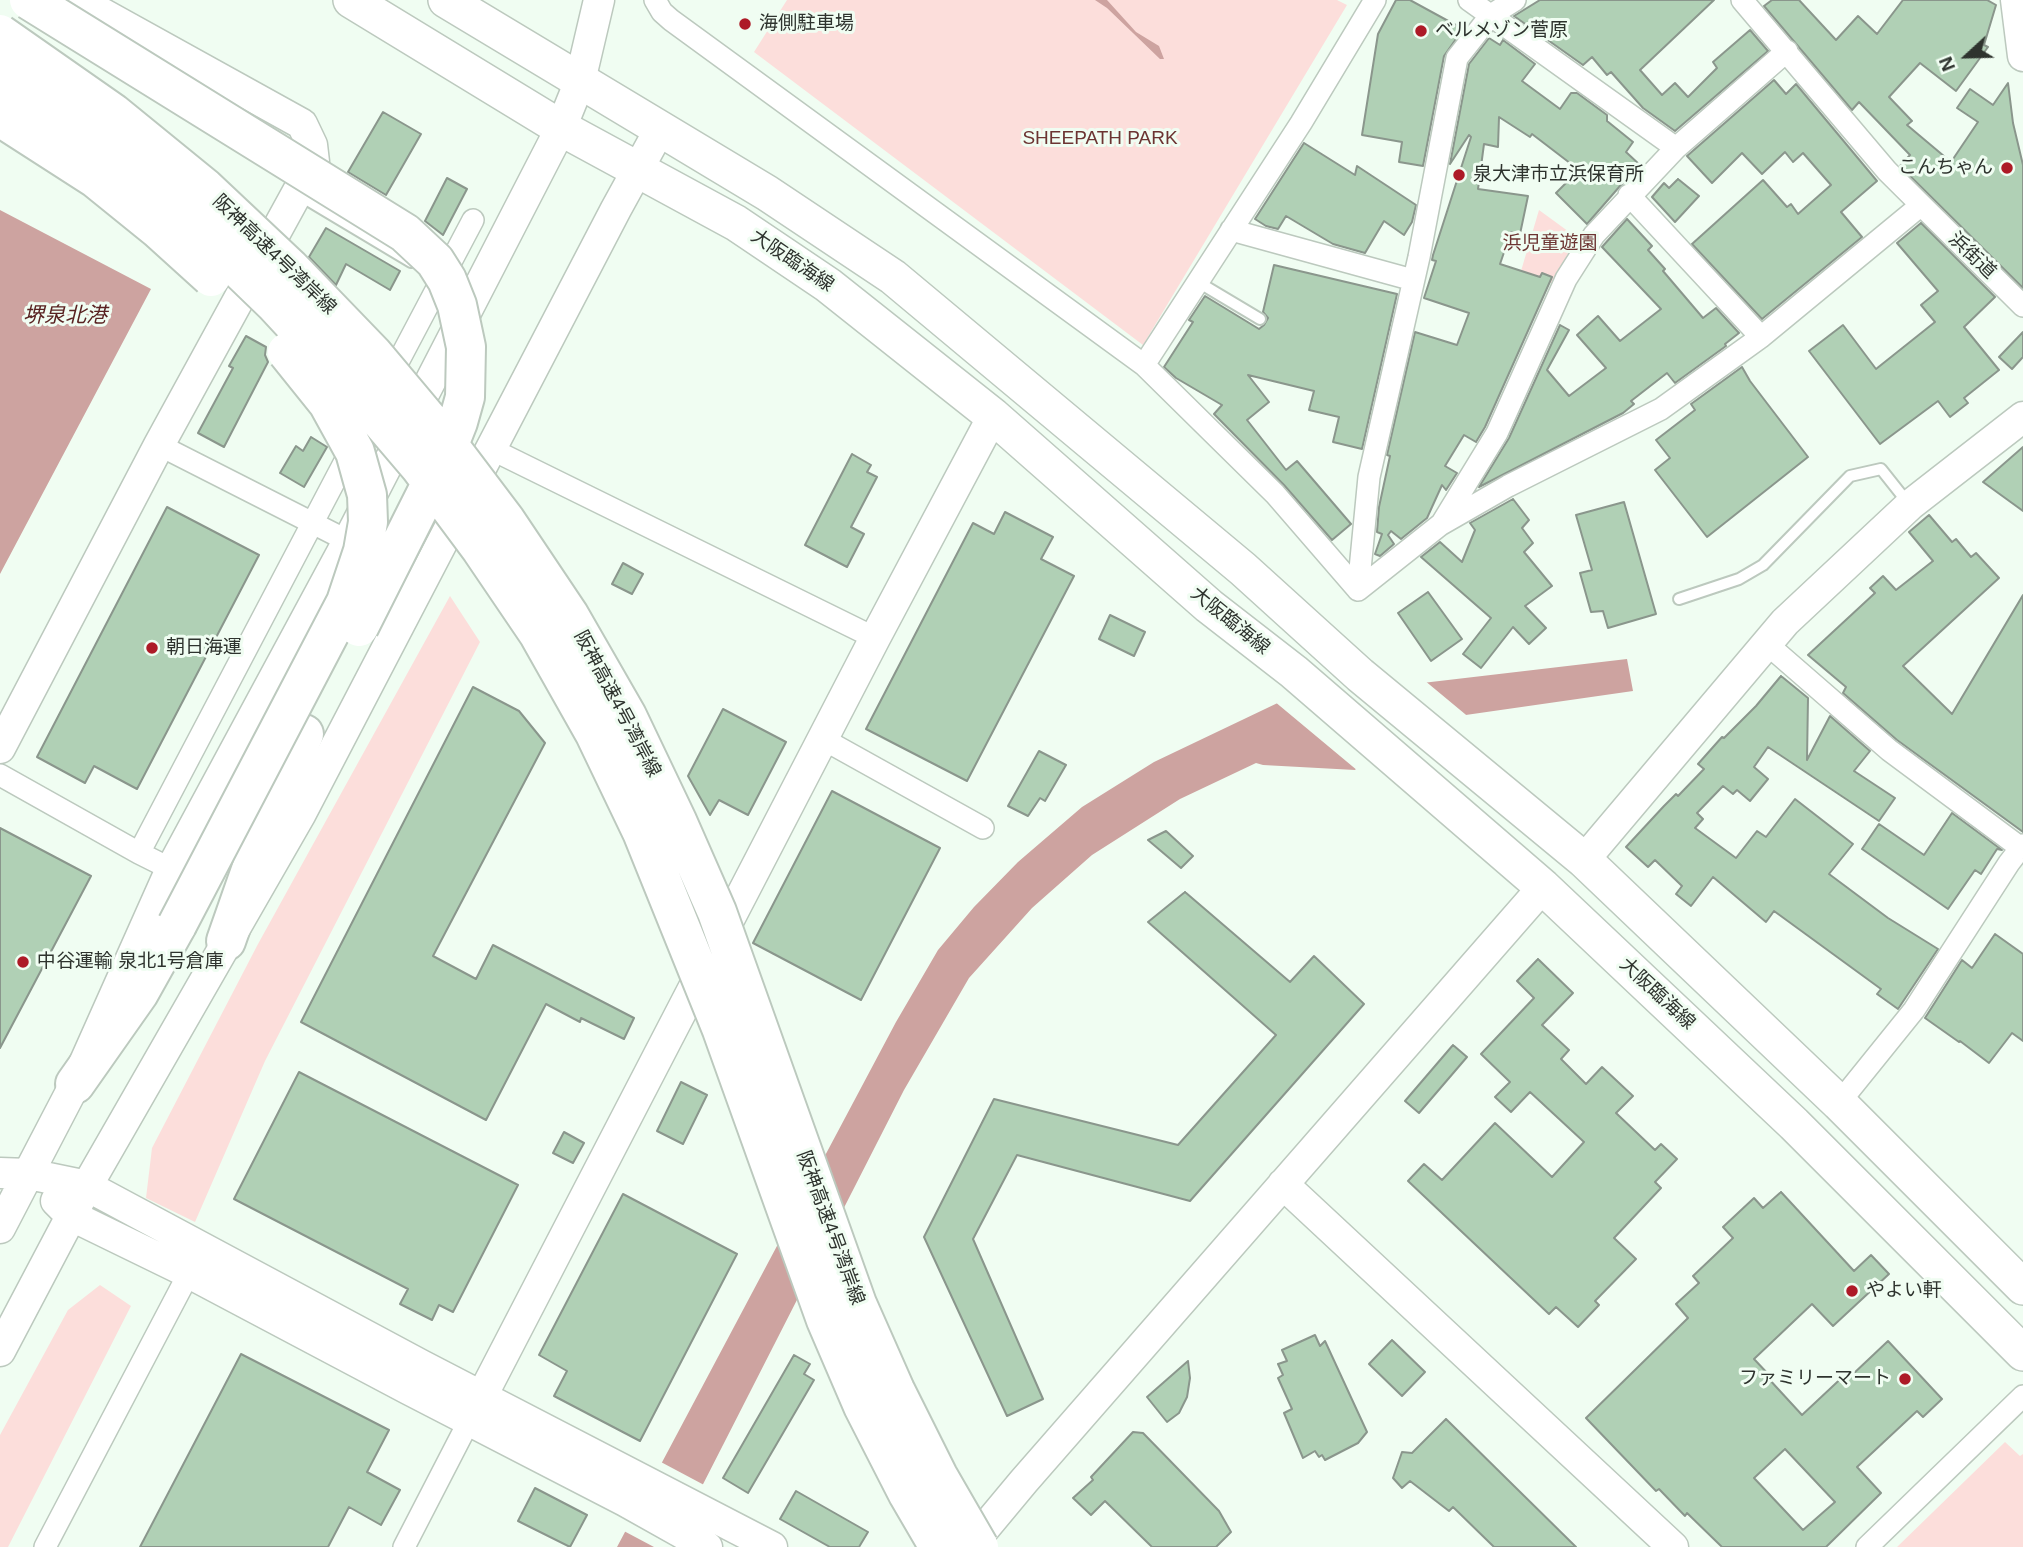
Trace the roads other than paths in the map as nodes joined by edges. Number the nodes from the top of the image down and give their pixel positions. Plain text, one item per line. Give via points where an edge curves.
1 (29, 0) edge
2 (78, 0) edge
3 (351, 0) edge
4 (446, 0) edge
5 (599, 0) edge
6 (655, 0) edge
7 (1375, 0) edge
8 (1469, 0) edge
9 (1515, 0) edge
10 (1742, 0) edge
11 (2016, 0) edge
12 (1491, 15) junction
13 (0, 34) edge
14 (1787, 51) junction
15 (2023, 56) edge
16 (0, 76) edge
17 (580, 81) junction
18 (0, 117) edge
19 (561, 128) junction
20 (660, 129) junction
21 (1676, 148) junction
22 (639, 168) junction
23 (296, 193) junction
24 (1629, 195) junction
25 (1920, 206) junction
26 (473, 219) dead end
27 (1231, 230) junction
28 (420, 267) dead end
29 (436, 277) junction
30 (1413, 281) junction
31 (1198, 282) junction
32 (473, 299) junction
33 (2023, 306) edge
34 (1260, 319) dead end
35 (1761, 337) junction
36 (1144, 365) junction
37 (993, 416) junction
38 (2023, 417) edge
39 (159, 445) junction
40 (491, 449) junction
41 (1910, 505) junction
42 (312, 524) junction
43 (1440, 525) junction
44 (348, 541) junction
45 (1358, 590) junction
46 (1679, 599) dead end
47 (875, 638) junction
48 (1767, 644) junction
49 (823, 739) junction
50 (0, 748) edge
51 (0, 775) edge
52 (983, 828) dead end
53 (139, 853) junction
54 (2019, 857) edge
55 (1584, 860) junction
56 (171, 869) junction
57 (1543, 887) junction
58 (226, 941) junction
59 (75, 1084) junction
60 (1839, 1103) junction
61 (15, 1173) edge
62 (1283, 1184) junction
63 (87, 1186) junction
64 (70, 1215) junction
65 (0, 1228) edge
66 (189, 1273) junction
67 (2021, 1280) edge
68 (0, 1351) edge
69 (2023, 1353) edge
70 (2023, 1396) edge
71 (475, 1409) junction
72 (632, 1488) junction
73 (700, 1543) edge
74 (45, 1547) edge
75 (404, 1547) edge
76 (772, 1547) edge
77 (939, 1547) edge
78 (969, 1547) edge
79 (979, 1547) edge
80 (1673, 1547) edge
81 (1867, 1547) edge

1 - 58 highway, bridge via 405,233 435,261 447,280 466,347 465,397 458,422 414,521 304,734
2 - 23 street via 302,124 312,145 313,162
3 - 19 main road, 大阪臨海線
4 - 17 main road
5 - 17 street
6 - 36 street via 671,20
7 - 27 street
8 - 12 street
9 - 12 street
10 - 14 street, 浜街道
11 - 15 street
12 - 21 street
12 - 30 street via 1457,58
13 - 79 highway, 阪神高速4号湾岸線, bridge via 113,113 205,188 290,268 373,354 441,435 569,615 627,716 677,821 717,912 858,1304 895,1390
14 - 21 street
14 - 25 street, 浜街道
16 - 77 highway, 阪神高速4号湾岸線, bridge via 95,144 188,220 275,304 420,467 538,633 595,734 642,832 722,1030 825,1320 869,1417
17 - 19 street
17 - 20 main road
18 - 59 highway, bridge via 95,178 158,229 273,338 343,427 363,473 367,495 363,551 346,602 139,993
19 - 22 main road, 大阪臨海線
19 - 32 street
20 - 22 street
20 - 55 main road via 768,193 893,277
21 - 24 street
22 - 37 main road, 大阪臨海線 via 736,223 828,285
22 - 40 street
23 - 28 lane
23 - 39 street
24 - 35 street
24 - 43 street via 1594,235 1566,279 1497,433
25 - 33 street, 浜街道
25 - 35 street
26 - 29 street
27 - 30 street
27 - 31 street
29 - 32 lane
29 - 42 street
30 - 45 street via 1369,477
31 - 34 lane
31 - 36 street
32 - 44 street
35 - 43 street via 1661,409
36 - 45 street via 1275,494
37 - 47 street
37 - 57 main road, 大阪臨海線 via 1209,606 1294,672
38 - 41 street
39 - 42 street
39 - 50 street
40 - 47 street
40 - 58 street via 300,814
41 - 46 lane via 1881,469 1850,476 1763,565 1739,579
41 - 48 street
42 - 44 street
42 - 53 street
43 - 45 street
44 - 56 street
47 - 49 street
48 - 54 street
48 - 55 street
49 - 52 street
49 - 71 street
51 - 53 street
53 - 56 street
54 - 60 street via 1914,1010
55 - 60 main road
56 - 59 street
57 - 62 street
57 - 69 main road, 大阪臨海線 via 1794,1124
58 - 63 street
59 - 61 street
60 - 67 main road
61 - 63 street
61 - 64 street
61 - 65 street
62 - 78 street
62 - 80 street
63 - 64 street
63 - 71 street
64 - 66 street
64 - 68 street
66 - 71 street
66 - 74 street
70 - 81 street
71 - 72 street
71 - 75 street
72 - 73 street
72 - 76 street via 708,1512

